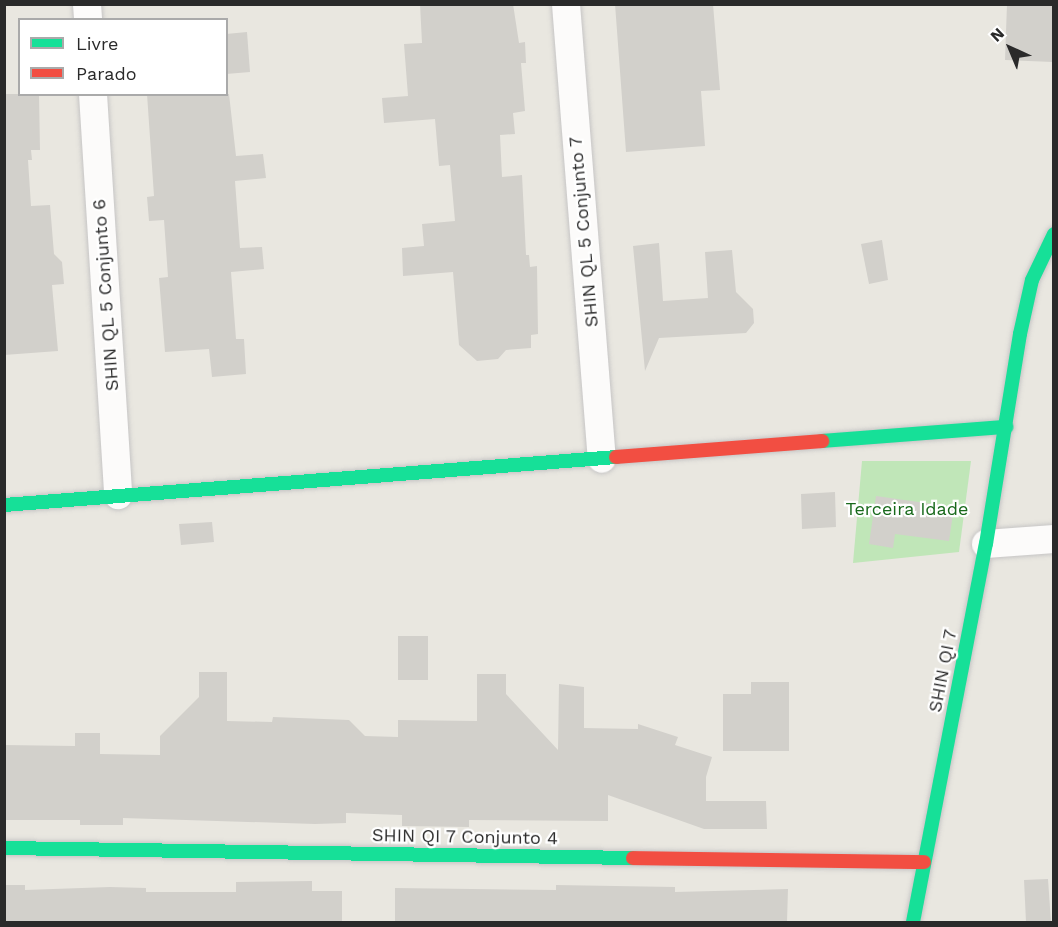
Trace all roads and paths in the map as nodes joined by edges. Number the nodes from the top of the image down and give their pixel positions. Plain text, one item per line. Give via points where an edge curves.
1 (566, 4) edge
2 (93, 96) edge
3 (1053, 234) edge
4 (1005, 427) junction
5 (602, 459) junction
6 (118, 495) junction
7 (4, 505) edge
8 (1053, 538) edge
9 (986, 544) junction
10 (4, 848) edge
11 (924, 862) junction
12 (913, 922) edge

1 - 5 street, SHIN QL 5 Conjunto 7
2 - 6 street, SHIN QL 5 Conjunto 6
3 - 4 street, SHIN QI 7 via 1032,280
4 - 5 street
4 - 9 street, SHIN QI 7
5 - 6 street
6 - 7 street
8 - 9 street
9 - 11 street, SHIN QI 7
10 - 11 street, SHIN QI 7 Conjunto 4
11 - 12 street, SHIN QI 7

